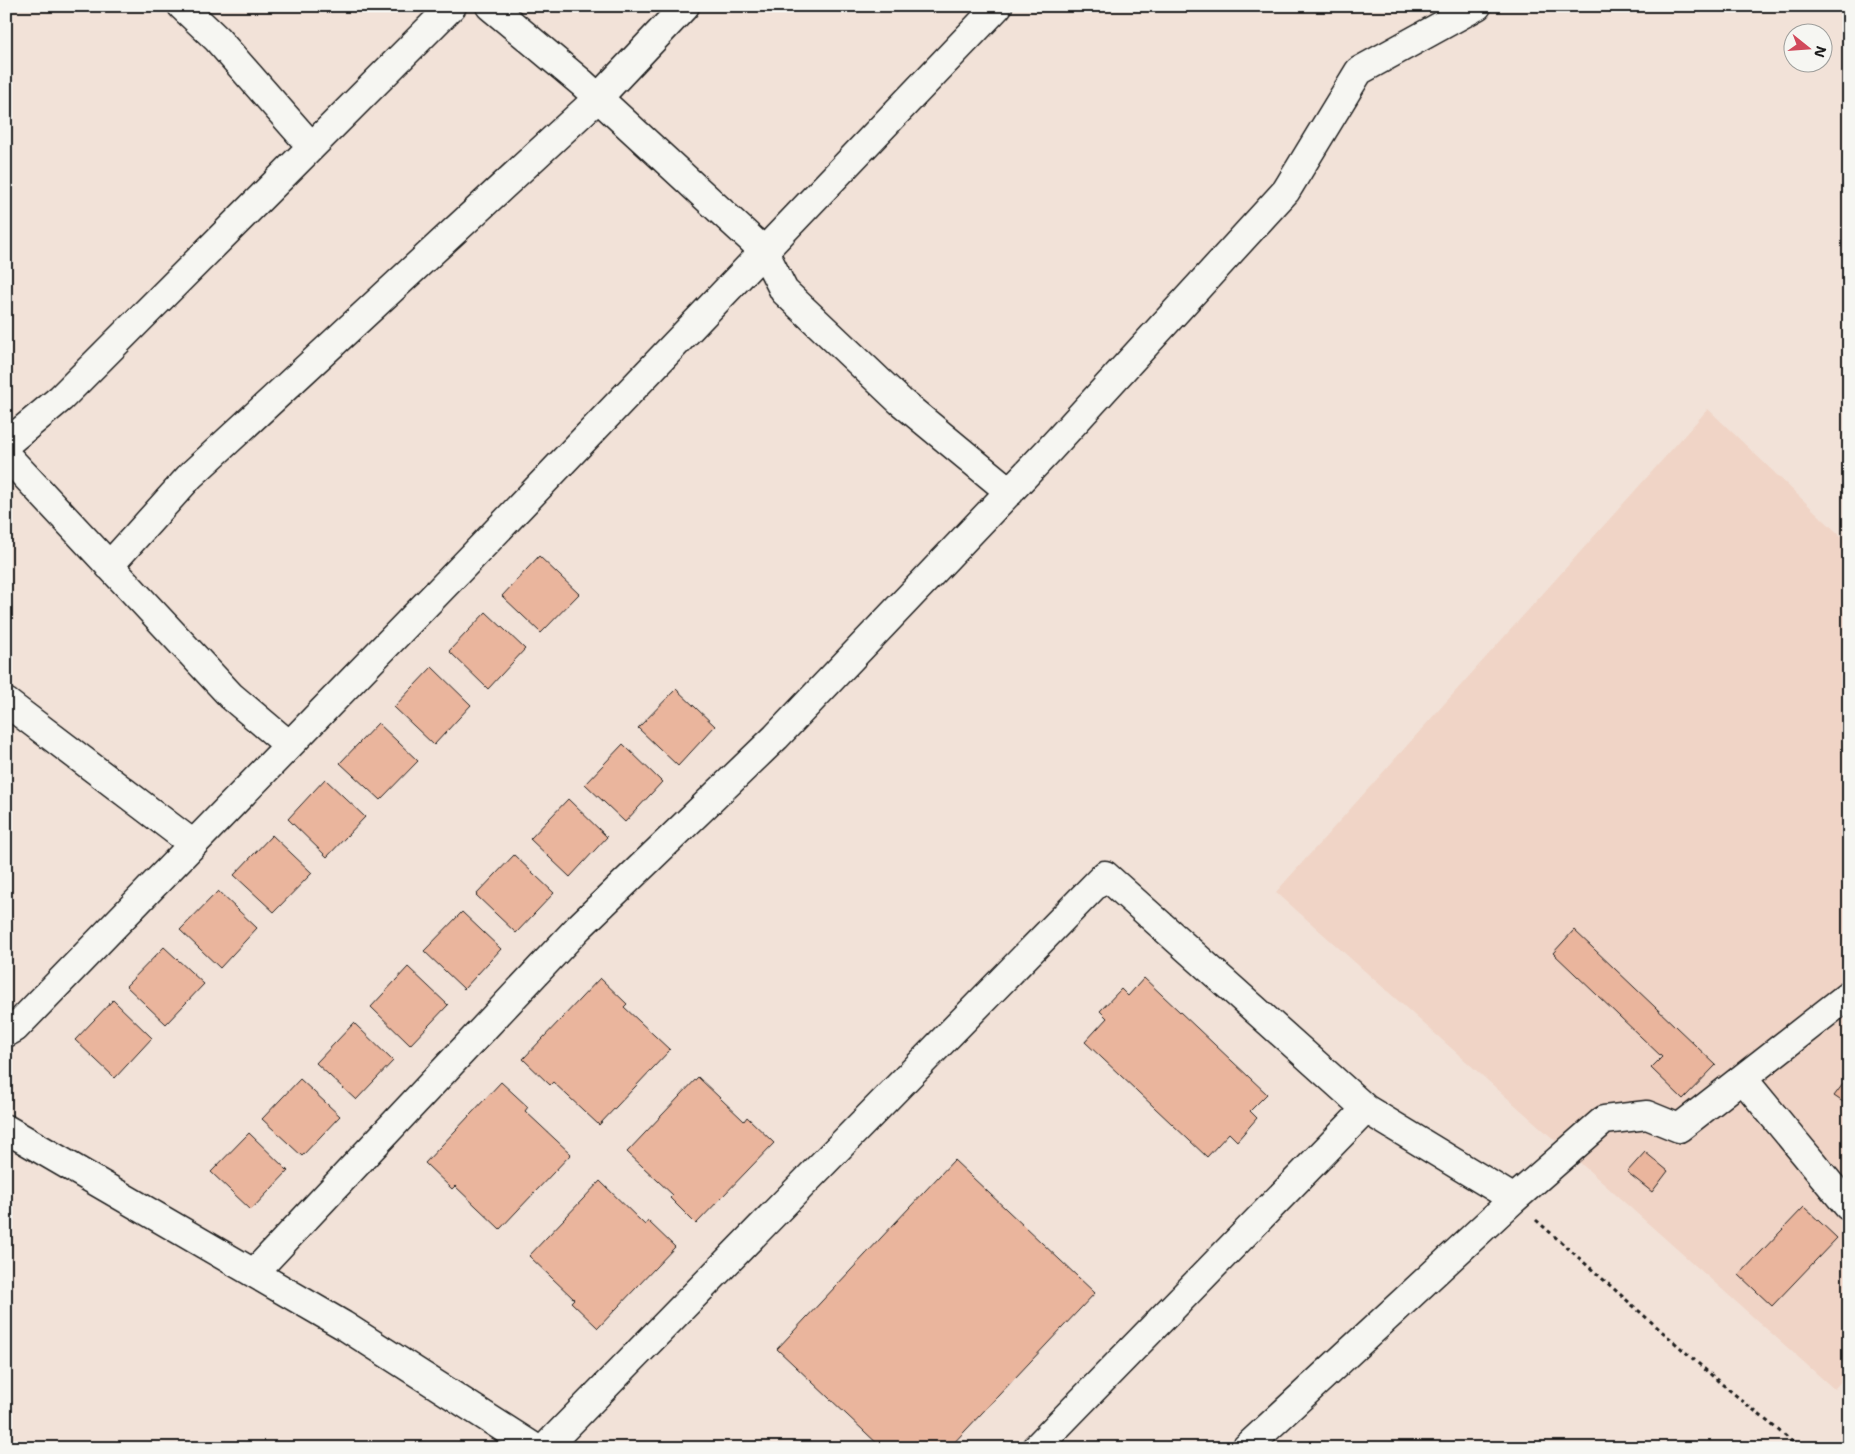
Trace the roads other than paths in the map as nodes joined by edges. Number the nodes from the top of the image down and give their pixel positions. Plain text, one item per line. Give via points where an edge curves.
1 (182, 6) edge
2 (452, 6) edge
3 (490, 6) edge
4 (686, 6) edge
5 (998, 6) edge
6 (1477, 6) edge
7 (598, 98) junction
8 (311, 146) junction
9 (764, 251) junction
10 (6, 444) edge
11 (6, 455) edge
12 (1010, 492) junction
13 (109, 566) junction
14 (6, 702) edge
15 (289, 745) junction
16 (193, 844) junction
17 (1849, 995) edge
18 (6, 1033) edge
19 (1743, 1078) junction
20 (1366, 1109) junction
21 (6, 1129) edge
22 (1514, 1199) junction
23 (1848, 1206) edge
24 (254, 1273) junction
25 (535, 1448) edge
26 (545, 1448) edge
27 (1036, 1448) edge
28 (1246, 1448) edge

1 - 8 street via 217,39
2 - 8 street
3 - 7 street
4 - 7 street
5 - 9 street
6 - 12 street via 1359,71 1286,191
7 - 9 street
7 - 13 street via 190,476
8 - 10 street via 61,398
9 - 12 street via 784,291 900,401
9 - 15 street
11 - 13 street
12 - 24 street via 776,737 579,927
13 - 15 street via 231,696
14 - 16 street
15 - 16 street
16 - 18 street via 15,1028
17 - 19 street
19 - 22 street via 1679,1128 1647,1115 1604,1120
19 - 23 street
20 - 22 street
20 - 26 street via 1105,874
20 - 27 street
21 - 24 street
22 - 28 street
24 - 25 street via 344,1324

